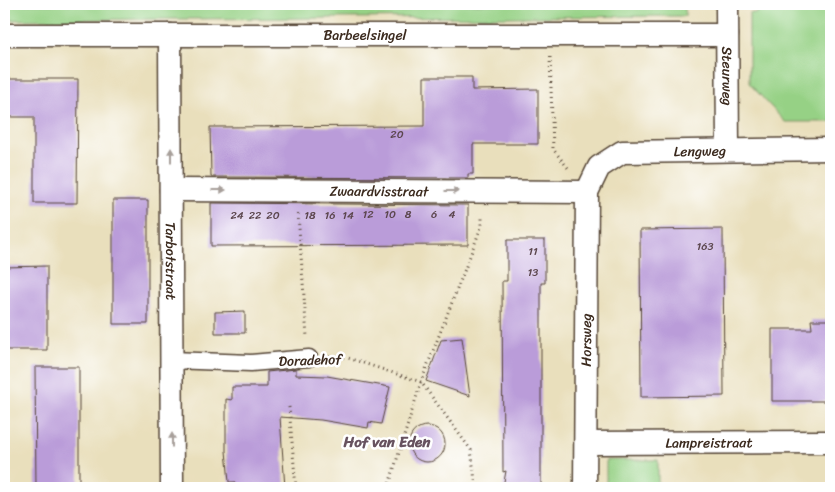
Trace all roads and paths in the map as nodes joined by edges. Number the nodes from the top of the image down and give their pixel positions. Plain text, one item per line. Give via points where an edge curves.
1 (727, 4) edge
2 (4, 35) edge
3 (170, 35) junction
4 (549, 35) junction
5 (727, 36) junction
6 (831, 149) edge
7 (728, 150) junction
8 (171, 190) junction
9 (296, 191) junction
10 (482, 191) junction
11 (587, 192) junction
12 (308, 358) junction
13 (171, 360) junction
14 (421, 382) junction
15 (289, 407) dead end
16 (831, 442) edge
17 (586, 443) junction
18 (172, 488) edge
19 (296, 488) edge
20 (388, 488) edge
21 (476, 488) edge
22 (586, 488) edge

1 - 5 street, Steurweg
2 - 3 street, Barbeelsingel
3 - 4 street, Barbeelsingel
8 -> 3 street, Tarbotstraat
4 - 5 street, Barbeelsingel
4 - 11 path via 553,149
5 - 7 street, Steurweg
6 - 7 street, Lengweg
7 - 11 street, Lengweg via 622,152 599,167
8 -> 9 street, Zwaardvisstraat
8 - 13 street, Tarbotstraat
9 -> 10 street, Zwaardvisstraat
9 - 12 path
10 - 11 street, Zwaardvisstraat
10 - 14 path via 482,225
11 - 17 street, Horsweg
12 - 13 street, Doradehof via 251,363
12 - 14 path, Doradehof via 345,357
18 -> 13 street, Tarbotstraat
14 - 20 path
14 - 21 path via 471,450
15 - 19 path
16 - 17 street, Lampreistraat
17 - 22 street, Horsweg

